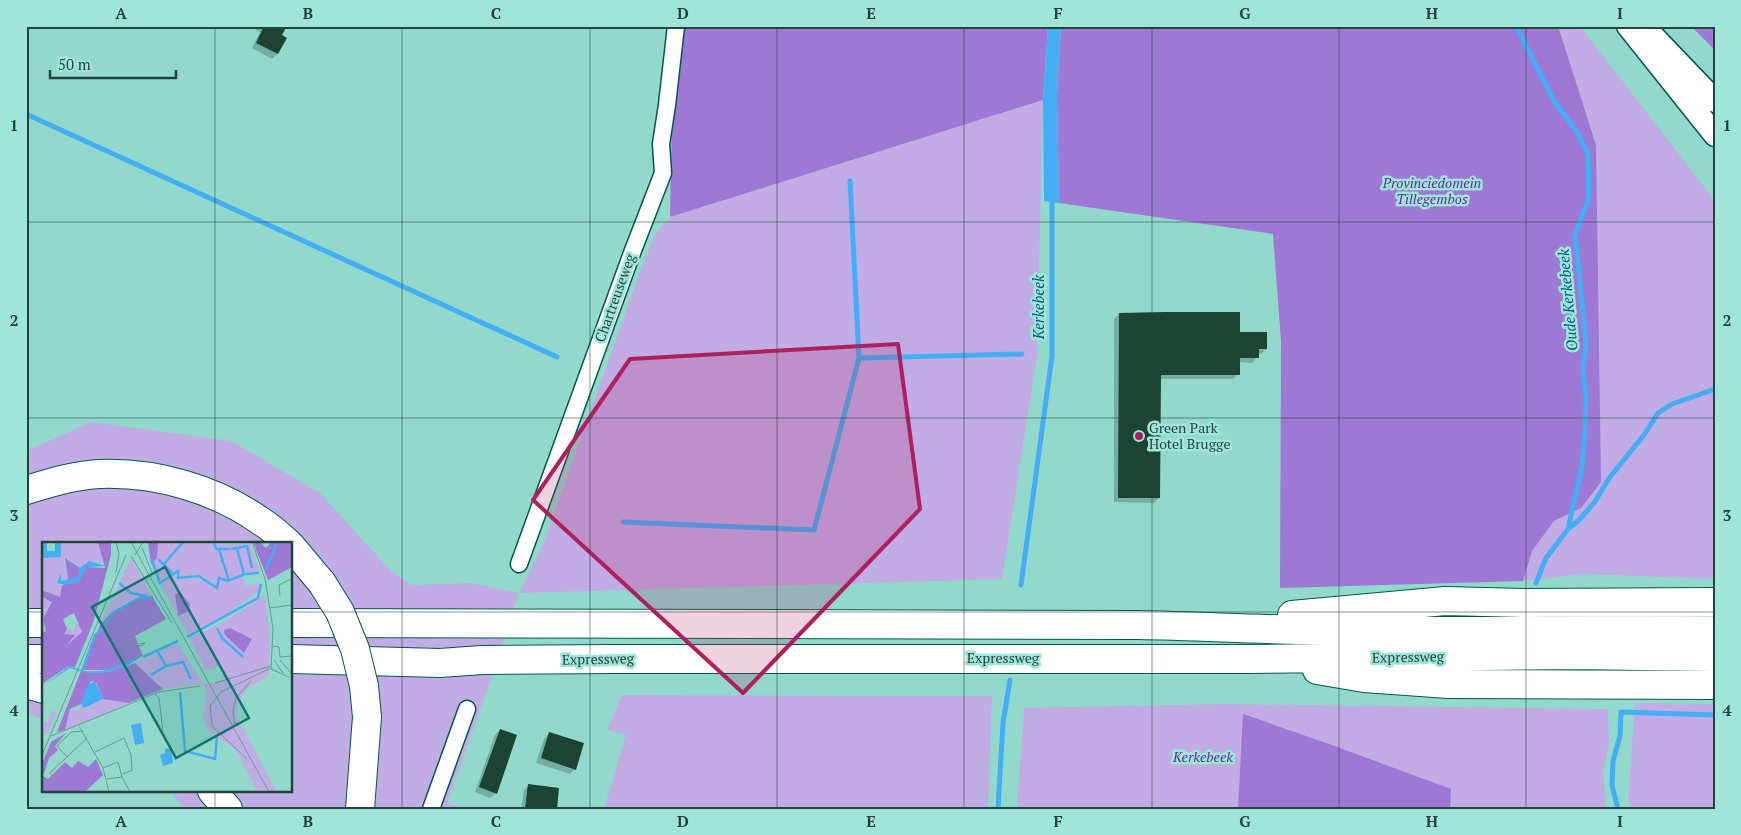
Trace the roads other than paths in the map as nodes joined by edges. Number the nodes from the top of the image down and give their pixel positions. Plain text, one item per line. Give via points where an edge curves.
1 (676, 26) edge
2 (1628, 26) edge
3 (1644, 26) edge
4 (1715, 101) edge
5 (1715, 135) edge
6 (26, 490) edge
7 (286, 542) edge
8 (292, 547) edge
9 (519, 564) dead end
10 (1715, 602) edge
11 (26, 623) edge
12 (42, 623) edge
13 (292, 623) edge
14 (1209, 626) junction
15 (1715, 630) edge
16 (1715, 657) edge
17 (1247, 658) junction
18 (26, 659) edge
19 (42, 659) edge
20 (292, 659) edge
21 (26, 684) edge
22 (1715, 685) edge
23 (42, 688) edge
24 (466, 709) dead end
25 (213, 792) edge
26 (228, 809) edge
27 (360, 809) edge
28 (431, 809) edge

1 - 9 street, Chartreuseweg via 661,144 663,173
2 - 5 main road
3 - 4 main road
6 - 7 highway via 58,480 99,474 139,475 224,500 262,522
8 - 27 highway, bridge via 322,582 356,649 367,717
10 - 14 highway via 1445,601 1312,612
11 - 12 highway
13 - 14 highway, Expressweg
14 - 15 highway, Expressweg via 1302,630
16 - 17 highway, Expressweg
17 - 20 highway, Expressweg via 612,658 440,663
17 - 22 highway via 1364,678 1449,684
18 - 19 highway
21 - 23 highway
24 - 28 street
25 - 26 highway

